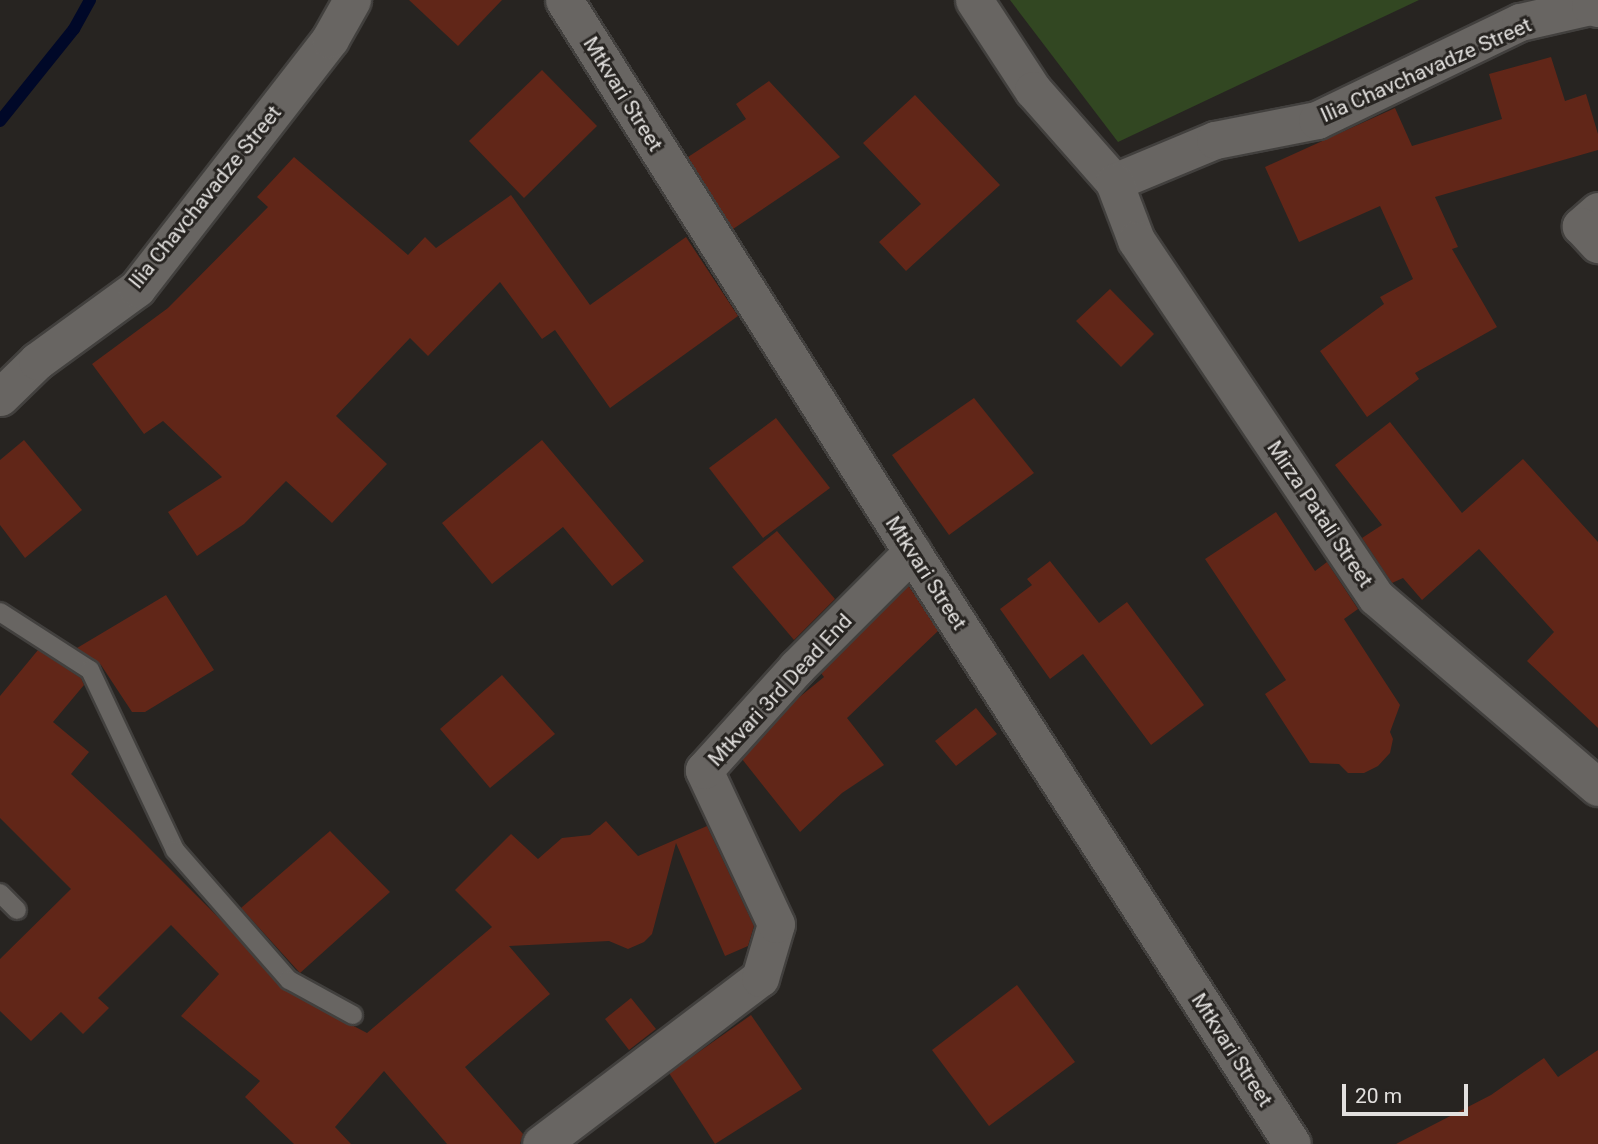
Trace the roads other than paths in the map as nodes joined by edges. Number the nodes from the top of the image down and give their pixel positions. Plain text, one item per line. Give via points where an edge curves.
1 (352, 0) edge
2 (564, 0) edge
3 (974, 0) edge
4 (1598, 8) edge
5 (1114, 182) junction
6 (1598, 211) edge
7 (1598, 244) edge
8 (0, 397) edge
9 (912, 552) junction
10 (0, 612) edge
11 (1598, 787) edge
12 (0, 893) edge
13 (17, 910) dead end
14 (353, 1015) dead end
15 (541, 1144) edge
16 (1293, 1144) edge

1 - 8 street, Ilia Chavchavadze Street via 330,39 137,288 37,361
2 - 9 street, Mtkvari Street
3 - 5 street via 1033,90
4 - 5 street, Ilia Chavchavadze Street via 1520,22 1317,120 1214,141
5 - 11 street, Mirza Patali Street via 1136,240 1376,597
6 - 7 street via 1581,226
9 - 15 street, Mtkvari 3rd Dead End via 797,667 704,770 776,924 760,978
9 - 16 street, Mtkvari Street
10 - 14 lane via 90,670 176,850 289,980
12 - 13 lane

